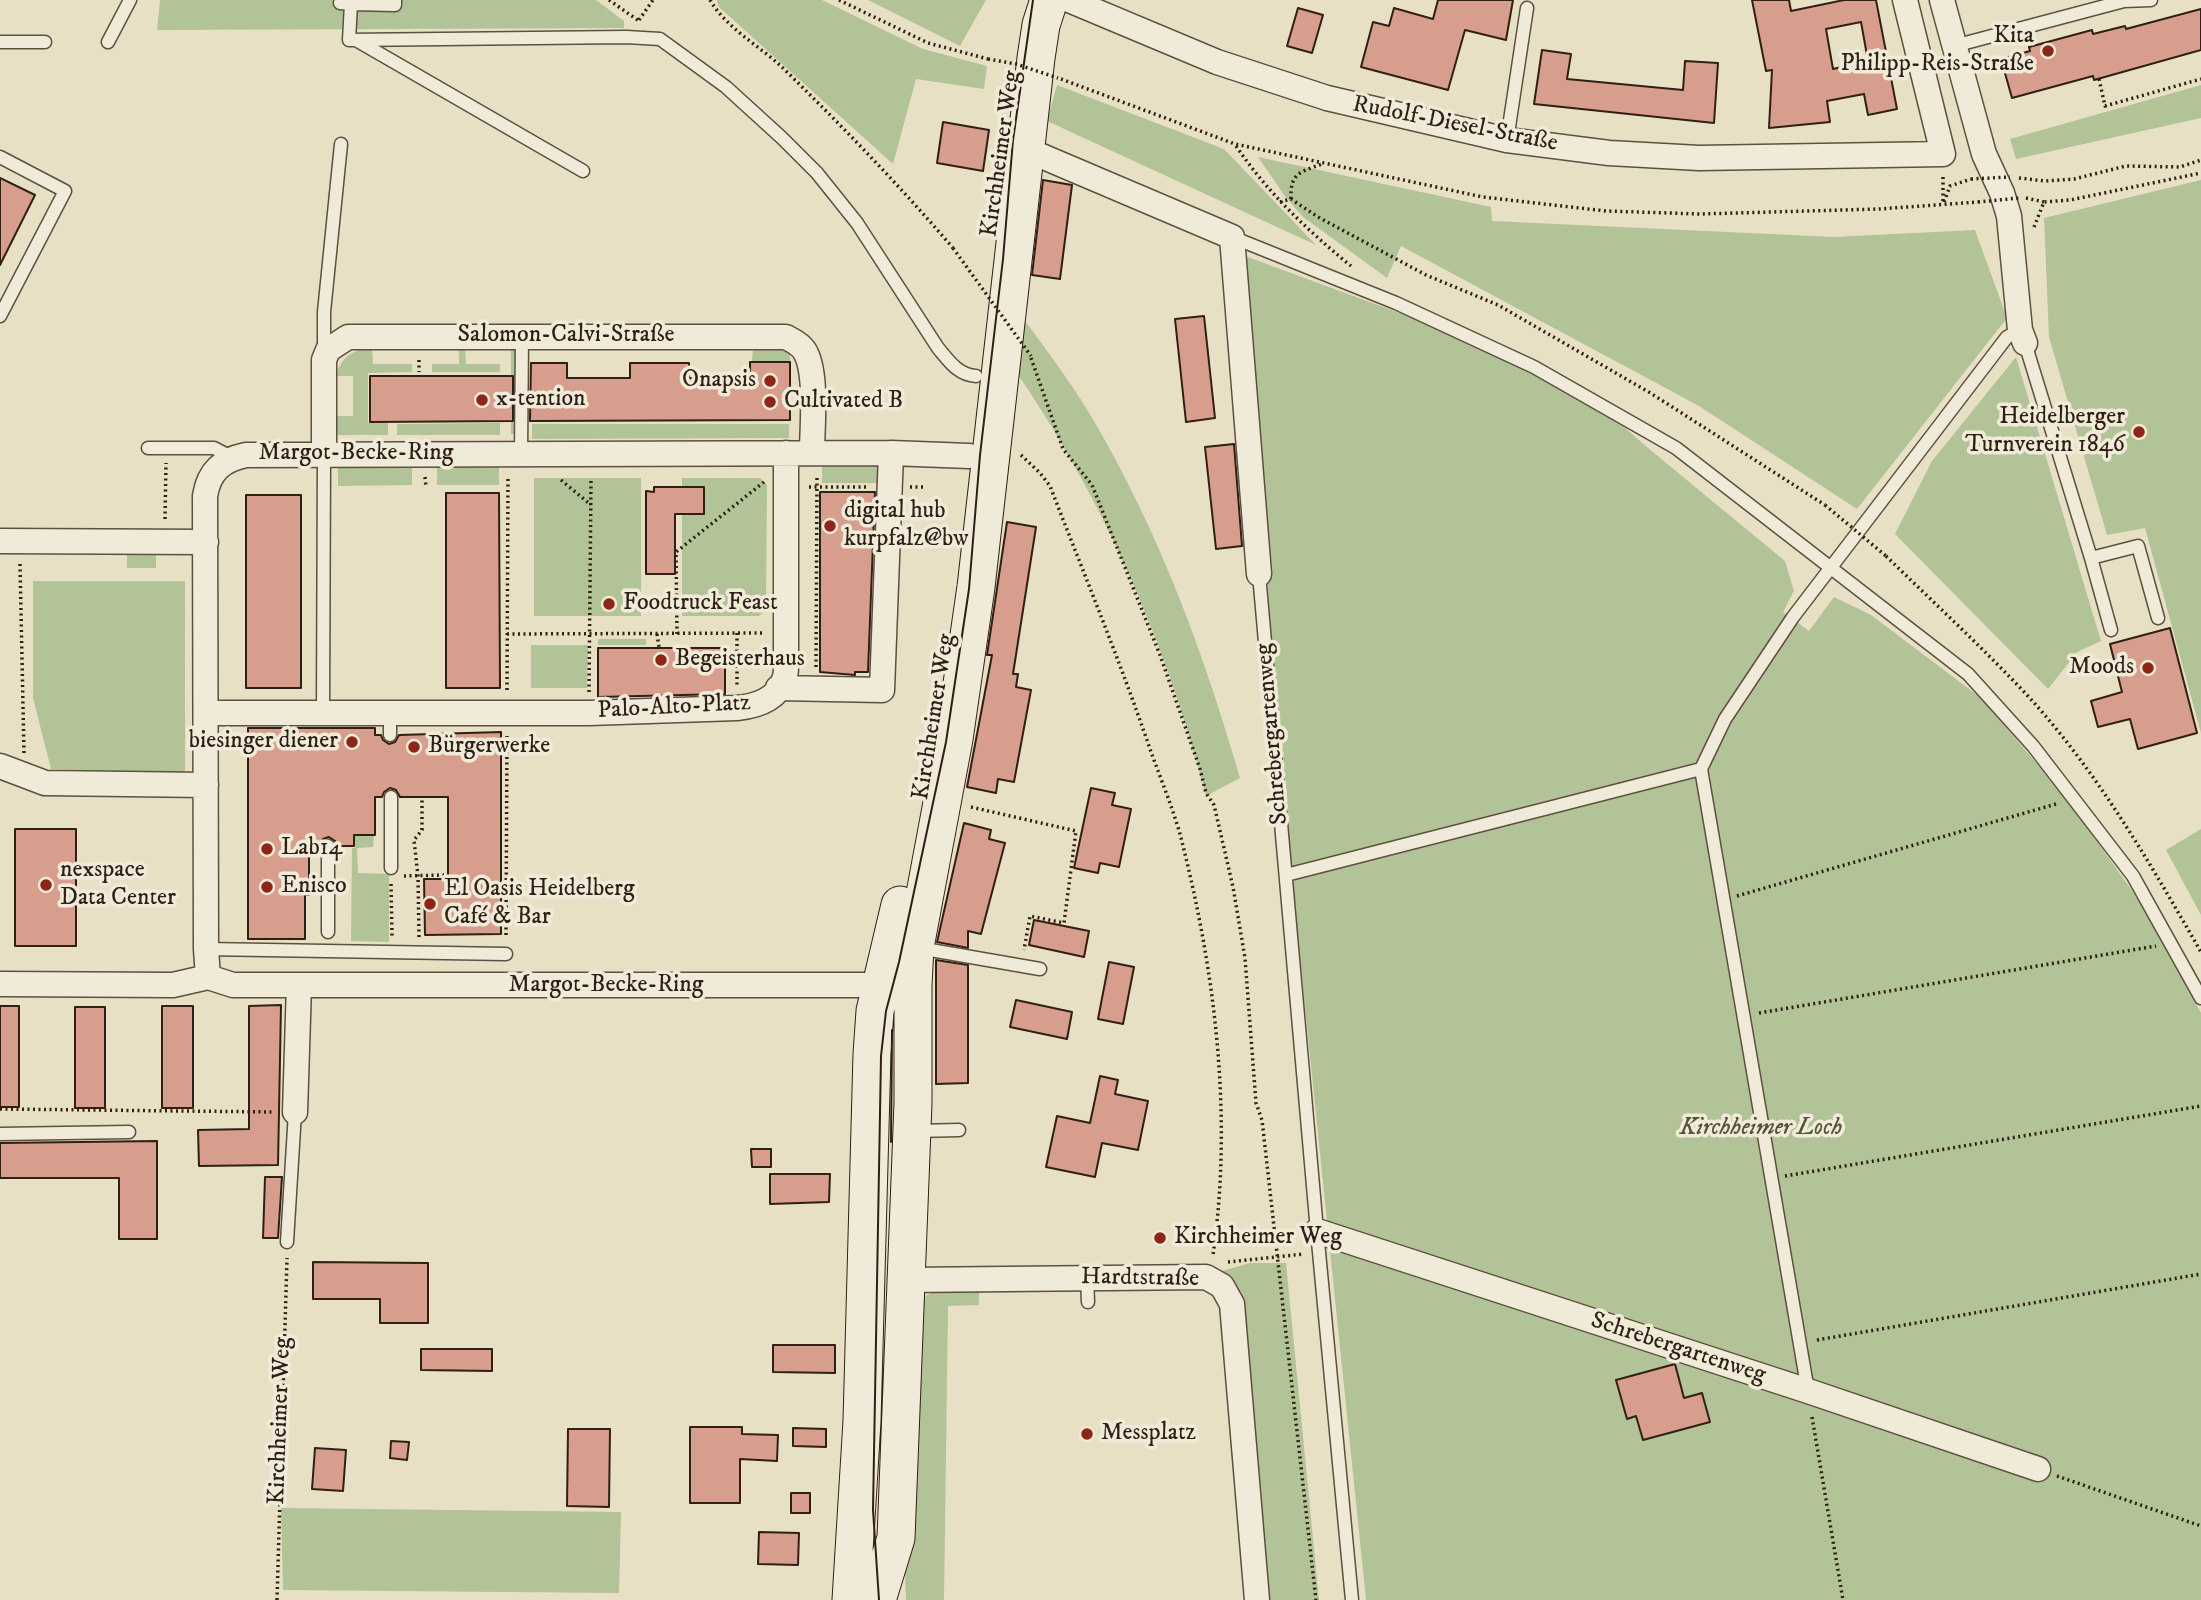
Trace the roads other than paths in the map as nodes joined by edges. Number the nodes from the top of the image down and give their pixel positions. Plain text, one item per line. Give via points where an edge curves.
1 (130, 0) edge
2 (395, 0) edge
3 (1021, 0) edge
4 (1049, 0) edge
5 (1069, 0) edge
6 (1905, 0) edge
7 (1942, 0) edge
8 (2151, 0) edge
9 (346, 2) edge
10 (1527, 8) dead end
11 (356, 40) junction
12 (0, 42) edge
13 (45, 42) dead end
14 (108, 42) dead end
15 (1954, 46) junction
16 (1507, 140) junction
17 (341, 144) dead end
18 (1025, 149) junction
19 (0, 157) edge
20 (583, 171) dead end
21 (1232, 237) junction
22 (0, 317) edge
23 (522, 336) junction
24 (2022, 337) junction
25 (324, 360) junction
26 (976, 376) junction
27 (980, 445) junction
28 (148, 447) dead end
29 (786, 453) junction
30 (814, 453) junction
31 (891, 453) junction
32 (324, 454) junction
33 (514, 454) junction
34 (233, 458) junction
35 (10, 541) edge
36 (206, 542) junction
37 (2091, 558) junction
38 (1831, 567) junction
39 (1259, 573) joint
40 (2158, 618) dead end
41 (2111, 630) dead end
42 (778, 688) junction
43 (206, 713) junction
44 (326, 718) junction
45 (0, 766) edge
46 (1701, 769) junction
47 (206, 785) junction
48 (391, 797) dead end
49 (328, 846) dead end
50 (391, 868) road end
51 (1286, 875) junction
52 (328, 932) dead end
53 (915, 947) junction
54 (206, 949) junction
55 (506, 954) dead end
56 (1040, 968) dead end
57 (208, 977) junction
58 (0, 984) edge
59 (299, 985) junction
60 (897, 985) junction
61 (2201, 998) edge
62 (295, 1112) joint
63 (958, 1130) dead end
64 (912, 1131) junction
65 (129, 1132) dead end
66 (0, 1134) edge
67 (288, 1242) road end
68 (1319, 1242) junction
69 (906, 1280) junction
70 (1808, 1391) junction
71 (2038, 1469) road end
72 (851, 1600) edge
73 (877, 1600) edge
74 (1257, 1600) edge
75 (1352, 1600) edge

1 - 14 lane
2 - 9 lane via 395,5
3 - 26 street, Kirchheimer Weg
4 - 18 street, Kirchheimer Weg via 1039,36
5 - 16 street, Rudolf-Diesel-Straße via 1217,62 1327,99
6 - 16 street, Rudolf-Diesel-Straße via 1943,154 1699,158
7 - 15 street
8 - 15 lane via 2124,1
9 - 11 lane via 349,40
10 - 16 lane
11 - 20 lane
11 - 26 lane via 660,39 752,108 817,173 857,223 938,348 953,365
12 - 13 lane
15 - 24 street via 1984,154 2009,216
17 - 25 lane via 324,312
18 - 21 street, Kirchheimer Weg
18 - 27 street, Kirchheimer Weg
19 - 22 lane via 65,191
21 - 38 lane via 1396,303 1534,367 1676,448
21 - 39 street, Schrebergartenweg
23 - 25 street, Salomon-Calvi-Straße via 348,337 328,350
23 - 30 street, Salomon-Calvi-Straße via 786,337 797,342 808,357
23 - 33 lane
24 - 37 lane
24 - 38 lane via 2007,337
25 - 32 street
26 - 27 street, Kirchheimer Weg
27 - 31 street, Margot-Becke-Ring
27 - 53 street, Kirchheimer Weg via 976,587 954,739
27 - 60 street, Kirchheimer Weg via 915,838
28 - 34 lane via 214,448
29 - 30 street, Margot-Becke-Ring
29 - 33 street, Margot-Becke-Ring
29 - 42 street, Palo-Alto-Platz via 785,679
30 - 31 street, Margot-Becke-Ring
31 - 42 street via 882,690
32 - 33 street, Margot-Becke-Ring
32 - 34 street, Margot-Becke-Ring
32 - 44 lane
34 - 36 street, Margot-Becke-Ring via 220,464 207,483
35 - 36 street
36 - 43 street, Margot-Becke-Ring
37 - 40 lane via 2137,546
37 - 41 lane
38 - 46 lane via 1726,719
38 - 61 lane via 1968,674 2033,746 2133,876
39 - 51 lane, Schrebergartenweg
42 - 44 street, Palo-Alto-Platz via 766,701 737,708 507,713 390,724
43 - 44 street, Palo-Alto-Platz
43 - 47 street, Margot-Becke-Ring
45 - 47 street via 46,783
46 - 51 lane
46 - 70 lane
47 - 54 street, Margot-Becke-Ring
48 - 50 lane
49 - 52 lane
51 - 68 lane, Schrebergartenweg
53 - 56 lane
53 - 60 street, Kirchheimer Weg
54 - 55 lane
54 - 57 street, Margot-Becke-Ring
57 - 58 street, Margot-Becke-Ring via 173,985
57 - 59 street, Margot-Becke-Ring via 233,985
59 - 60 street, Margot-Becke-Ring
59 - 62 street
60 - 64 street, Kirchheimer Weg
60 - 72 street, Kirchheimer Weg via 875,1011 862,1421
62 - 67 lane
63 - 64 lane
64 - 69 street, Kirchheimer Weg
65 - 66 lane
68 - 70 street, Schrebergartenweg
68 - 75 lane, Schrebergartenweg
69 - 73 street, Kirchheimer Weg via 896,1538
69 - 74 street, Hardtstraße via 1088,1290 1206,1277 1222,1286 1232,1304
70 - 71 street, Schrebergartenweg

